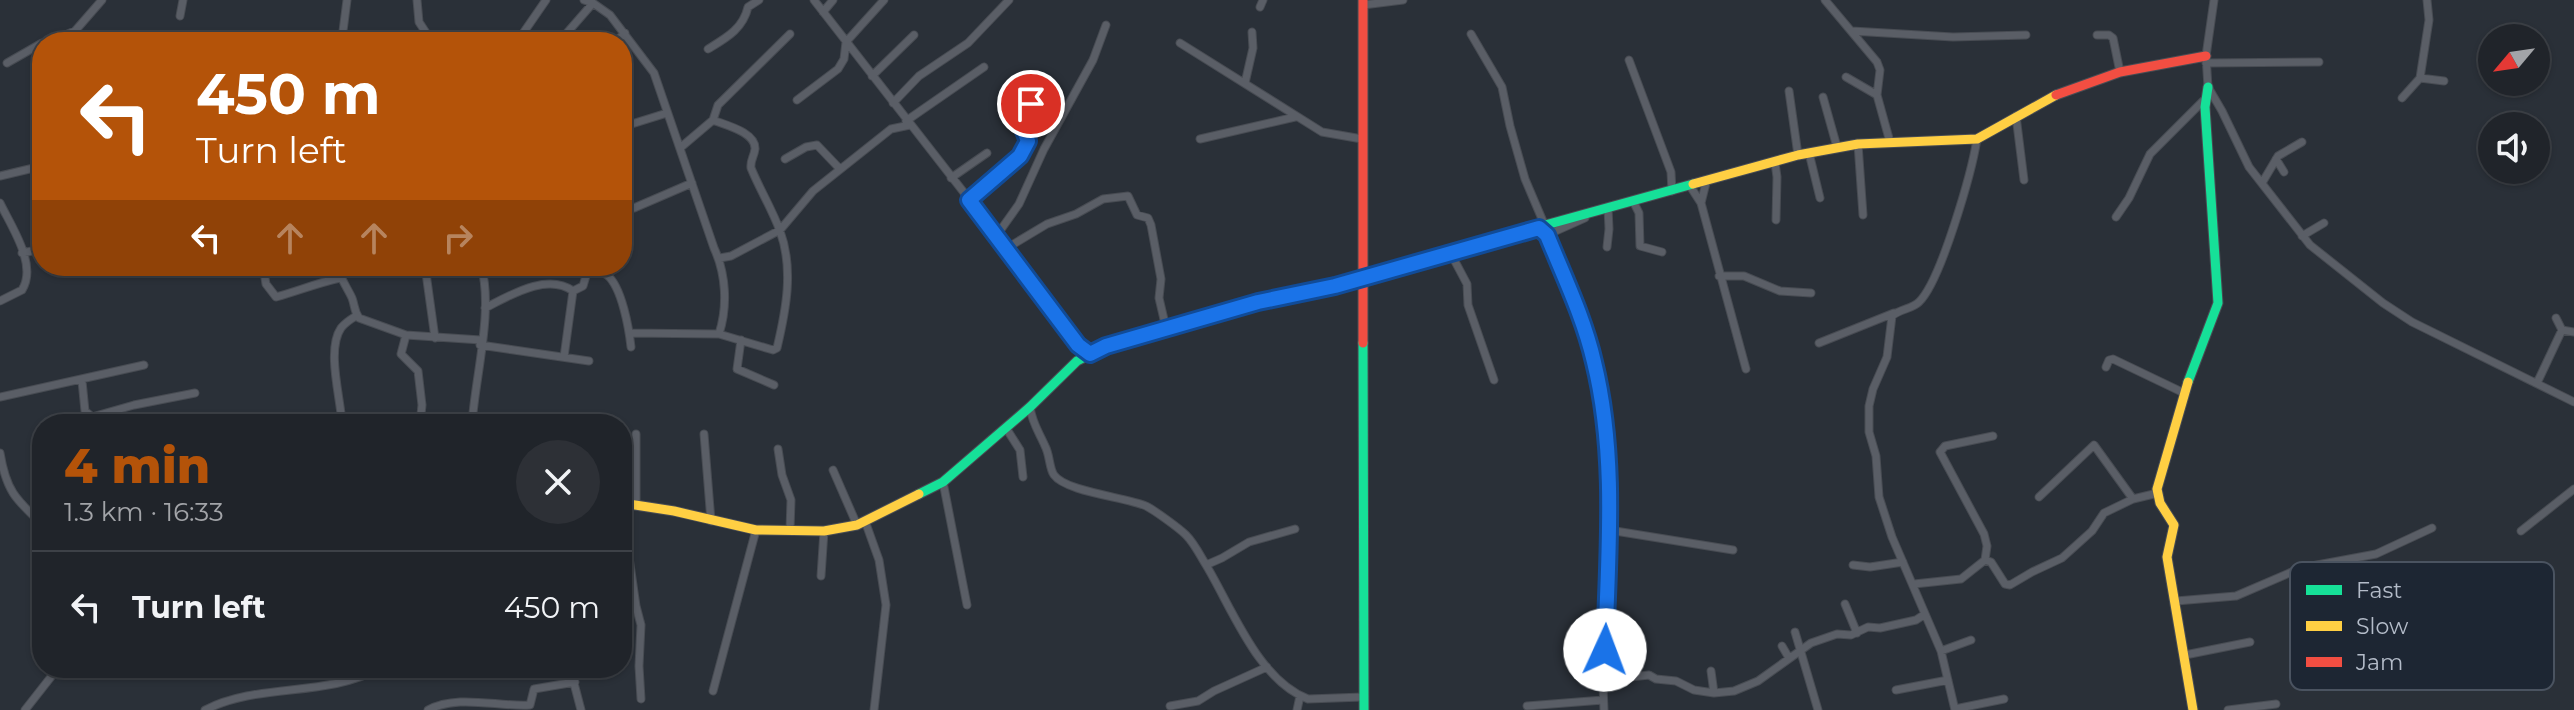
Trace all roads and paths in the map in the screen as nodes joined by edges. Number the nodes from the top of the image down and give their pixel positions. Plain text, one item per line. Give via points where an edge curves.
1 (102, 0) edge
2 (183, 0) edge
3 (347, 0) edge
4 (417, 0) edge
5 (546, 0) edge
6 (584, 0) edge
7 (759, 0) edge
8 (814, 0) edge
9 (833, 0) edge
10 (884, 0) edge
11 (1009, 0) edge
12 (1403, 0) edge
13 (1825, 0) edge
14 (2214, 0) edge
15 (2427, 0) edge
16 (593, 3) junction
17 (1363, 3) edge
18 (823, 12) junction
19 (180, 16) dead end
20 (1106, 25) dead end
21 (1852, 31) junction
22 (73, 32) edge
23 (344, 32) edge
24 (426, 32) edge
25 (524, 32) edge
26 (568, 32) edge
27 (624, 32) edge
28 (1252, 32) dead end
29 (790, 34) dead end
30 (1471, 34) dead end
31 (914, 35) dead end
32 (2026, 35) dead end
33 (2097, 35) dead end
34 (846, 42) junction
35 (632, 43) edge
36 (1180, 43) dead end
37 (32, 49) edge
38 (708, 49) dead end
39 (1629, 60) dead end
40 (2206, 60) junction
41 (2319, 62) dead end
42 (7, 63) dead end
43 (984, 67) dead end
44 (2120, 72) junction
45 (872, 76) junction
46 (1846, 77) dead end
47 (2420, 78) junction
48 (2444, 81) dead end
49 (1049, 82) dead end
50 (1245, 83) junction
51 (2208, 87) junction
52 (1789, 91) dead end
53 (1877, 95) junction
54 (1823, 97) dead end
55 (2402, 98) dead end
56 (2205, 99) junction
57 (797, 100) dead end
58 (893, 103) junction
59 (899, 112) junction
60 (667, 113) junction
61 (2016, 116) junction
62 (1296, 117) junction
63 (713, 120) junction
64 (908, 123) junction
65 (632, 124) edge
66 (891, 129) junction
67 (1200, 139) dead end
68 (1362, 139) junction
69 (1977, 139) junction
70 (1890, 142) junction
71 (2302, 142) dead end
72 (1858, 144) junction
73 (1837, 147) junction
74 (680, 148) junction
75 (987, 153) dead end
76 (1809, 153) junction
77 (1798, 155) junction
78 (785, 159) dead end
79 (2276, 159) junction
80 (1775, 163) junction
81 (32, 168) edge
82 (840, 169) junction
83 (1671, 172) junction
84 (2284, 172) dead end
85 (0, 176) edge
86 (951, 178) junction
87 (2024, 180) dead end
88 (692, 183) junction
89 (1706, 183) junction
90 (2262, 183) junction
91 (1688, 187) junction
92 (1672, 191) junction
93 (1820, 198) dead end
94 (969, 200) junction
95 (1633, 201) junction
96 (0, 203) edge
97 (1701, 203) junction
98 (632, 207) edge
99 (1608, 208) junction
100 (1863, 215) dead end
101 (2116, 217) dead end
102 (1776, 220) dead end
103 (2324, 223) dead end
104 (780, 230) junction
105 (1544, 230) junction
106 (997, 235) junction
107 (2302, 236) junction
108 (1607, 247) dead end
109 (1007, 248) junction
110 (32, 251) edge
111 (1450, 252) junction
112 (1662, 252) dead end
113 (22, 253) junction
114 (720, 258) junction
115 (265, 276) edge
116 (426, 276) edge
117 (483, 276) edge
118 (587, 276) edge
119 (607, 276) edge
120 (1362, 276) junction
121 (1719, 276) junction
122 (340, 278) joint
123 (573, 291) junction
124 (1811, 293) dead end
125 (0, 301) edge
126 (485, 308) junction
127 (1894, 313) junction
128 (356, 316) junction
129 (2556, 318) dead end
130 (1166, 328) junction
131 (2562, 330) junction
132 (2574, 332) edge
133 (629, 333) junction
134 (719, 334) junction
135 (406, 335) junction
136 (435, 338) junction
137 (741, 340) junction
138 (481, 343) junction
139 (1819, 343) dead end
140 (1078, 345) junction
141 (631, 347) dead end
142 (1090, 354) junction
143 (564, 357) junction
144 (589, 361) dead end
145 (1077, 361) junction
146 (144, 365) dead end
147 (2106, 367) dead end
148 (1746, 369) dead end
149 (1494, 380) dead end
150 (82, 381) junction
151 (2537, 383) junction
152 (774, 385) dead end
153 (195, 393) dead end
154 (2184, 393) junction
155 (0, 397) edge
156 (2574, 402) edge
157 (1030, 407) junction
158 (88, 414) edge
159 (102, 414) edge
160 (341, 414) edge
161 (421, 414) edge
162 (473, 414) edge
163 (1019, 417) junction
164 (1032, 423) junction
165 (1006, 428) junction
166 (636, 434) dead end
167 (704, 434) dead end
168 (1993, 436) dead end
169 (778, 449) dead end
170 (0, 453) edge
171 (833, 470) dead end
172 (1023, 477) dead end
173 (943, 482) junction
174 (2574, 489) edge
175 (2158, 493) junction
176 (2039, 497) dead end
177 (2133, 499) junction
178 (632, 505) edge
179 (636, 505) junction
180 (32, 514) edge
181 (711, 521) junction
182 (861, 523) junction
183 (2432, 528) dead end
184 (1295, 529) dead end
185 (756, 530) junction
186 (790, 530) junction
187 (1609, 530) junction
188 (824, 531) junction
189 (2521, 531) dead end
190 (1733, 550) dead end
191 (1985, 560) junction
192 (1903, 562) junction
193 (2333, 562) edge
194 (1206, 565) junction
195 (1853, 565) dead end
196 (632, 569) edge
197 (2290, 573) edge
198 (821, 576) dead end
199 (1914, 584) junction
200 (2176, 601) junction
201 (1845, 604) dead end
202 (967, 605) dead end
203 (1925, 614) junction
204 (1795, 632) dead end
205 (1857, 633) junction
206 (1971, 640) dead end
207 (2250, 642) dead end
208 (1782, 646) dead end
209 (1800, 651) junction
210 (1941, 651) junction
211 (2185, 655) junction
212 (1789, 658) junction
213 (1267, 667) junction
214 (1711, 671) dead end
215 (50, 678) edge
216 (352, 678) edge
217 (574, 678) edge
218 (1604, 680) junction
219 (1948, 680) junction
220 (575, 682) junction
221 (1896, 690) dead end
222 (713, 691) dead end
223 (1714, 693) junction
224 (1300, 696) junction
225 (1363, 697) junction
226 (641, 699) dead end
227 (2004, 699) dead end
228 (1603, 700) junction
229 (2276, 704) dead end
230 (1170, 706) dead end
231 (1527, 706) dead end
232 (1955, 709) edge
233 (25, 710) edge
234 (205, 710) edge
235 (428, 710) edge
236 (581, 710) edge
237 (874, 710) edge
238 (1297, 710) edge
239 (1364, 710) edge
240 (1604, 710) edge
241 (1818, 710) edge
242 (2193, 710) edge
243 (2228, 710) edge

1 - 22 street
2 - 19 street
3 - 23 street
4 - 24 street
5 - 25 street
6 - 16 street
7 - 38 street via 748,7 741,25
8 - 18 street
9 - 18 street
10 - 34 street
11 - 58 street via 968,43 919,76
12 - 17 street
13 - 21 street
14 - 40 street
15 - 47 street
16 - 26 street
16 - 27 street
17 - 68 street
18 - 34 street
20 - 106 street via 1019,204
21 - 32 street
21 - 53 street via 1877,62
28 - 50 street
29 - 63 street via 718,105
30 - 105 street via 1502,87
31 - 45 street
33 - 44 street via 2113,38
34 - 45 street
34 - 57 street via 838,69
35 - 60 street via 654,73
36 - 50 street
37 - 42 street
39 - 83 street
40 - 41 street
40 - 44 street
40 - 51 street
43 - 64 street
44 - 61 street via 2066,90
45 - 58 street
46 - 53 street
47 - 48 street
47 - 55 street
49 - 94 street via 1040,83 1022,126 1028,141 1021,155
50 - 62 street
51 - 56 street
51 - 90 street
52 - 77 street
53 - 70 street
54 - 73 street
56 - 101 street via 2150,154
56 - 154 street via 2218,303
58 - 59 street
59 - 64 street
59 - 66 street
60 - 65 street
60 - 74 street
61 - 69 street
61 - 87 street
62 - 67 street
62 - 68 street via 1322,132
63 - 74 street
63 - 104 street via 753,141 751,168
64 - 66 street
64 - 86 street
66 - 82 street
68 - 120 street
69 - 70 street
69 - 127 street via 1965,190 1927,291 1914,306
70 - 72 street
71 - 79 street
72 - 73 street
72 - 100 street
73 - 76 street
74 - 88 street
75 - 86 street
76 - 77 street
76 - 93 street
77 - 80 street
78 - 82 street via 817,145
79 - 84 street
79 - 90 street
80 - 89 street
80 - 102 street
81 - 85 street
82 - 104 street via 805,198
83 - 91 street
83 - 92 street
86 - 94 street
88 - 98 street
88 - 114 street
89 - 91 street
89 - 97 street
90 - 107 street
91 - 92 street
91 - 97 street
92 - 95 street
94 - 106 street
95 - 99 street
95 - 112 street via 1639,213 1640,246
96 - 113 street
97 - 121 street
99 - 105 street
99 - 108 street
103 - 107 street
104 - 114 street
104 - 137 street via 788,274 777,348
105 - 111 street
105 - 187 street via 1595,363 1607,438
106 - 109 street
107 - 151 street via 2340,272 2412,322
109 - 130 street via 1103,199 1128,196 1137,215 1151,225
109 - 140 street
110 - 113 street
111 - 120 street
111 - 149 street via 1467,284 1468,305
113 - 125 street via 25,284
114 - 134 street via 726,314
115 - 122 street via 276,297
116 - 136 street
117 - 126 street
118 - 123 street via 583,286
119 - 133 street
120 - 130 street
120 - 225 street
121 - 124 street via 1744,276 1780,291
121 - 148 street
122 - 128 street
123 - 126 street via 537,286
123 - 143 street
126 - 138 street
127 - 139 street
127 - 192 street via 1887,357 1870,397 1869,432 1879,497
128 - 135 street
128 - 160 street via 340,329 336,344
129 - 131 street
130 - 142 street
131 - 132 street
131 - 151 street
133 - 134 street
133 - 141 street
134 - 137 street
135 - 136 street
135 - 161 street via 401,354 418,371
136 - 138 street
137 - 152 street via 737,369
138 - 143 street
138 - 162 street
140 - 142 street
140 - 145 street
142 - 145 street
143 - 144 street
145 - 157 street
146 - 150 street
147 - 154 street via 2113,359
150 - 155 street
150 - 158 street
151 - 156 street
153 - 159 street
154 - 175 street
157 - 163 street
157 - 164 street
163 - 164 street
163 - 165 street
164 - 194 street via 1057,479 1154,510 1187,536
165 - 172 street via 1020,450
165 - 173 street
166 - 179 street
167 - 181 street
168 - 191 street via 1945,446 1940,452 1984,534
169 - 186 street via 790,492
170 - 180 street via 6,483
171 - 182 street
173 - 182 street
173 - 202 street
174 - 189 street
175 - 177 street
175 - 200 street via 2174,525 2167,557
176 - 177 street via 2094,445
177 - 191 street via 2102,514 2092,531 2060,560 2010,585
178 - 179 street
179 - 181 street
181 - 185 street
182 - 188 street
182 - 237 street via 879,560 886,605
183 - 193 street via 2376,554
184 - 194 street via 1249,542
185 - 186 street
185 - 222 street
186 - 188 street
187 - 190 street
187 - 218 street
188 - 198 street
191 - 199 street via 1961,579
192 - 195 street
192 - 199 street
194 - 213 street
196 - 226 street via 641,625
197 - 200 street via 2236,596
199 - 203 street
200 - 211 street
201 - 205 street
203 - 205 street
203 - 210 street
204 - 209 street
205 - 209 street via 1829,636
206 - 210 street
207 - 211 street
208 - 212 street
209 - 212 street
209 - 241 street
210 - 219 street
211 - 242 street
212 - 223 street via 1758,681
213 - 224 street
213 - 230 street via 1198,701
214 - 223 street
215 - 233 street
216 - 234 street via 247,695
217 - 220 street
218 - 223 street via 1649,675
218 - 228 street
219 - 221 street
219 - 232 street
220 - 235 street via 534,689 530,705 456,702
220 - 236 street
224 - 225 street
224 - 238 street
225 - 239 street
227 - 232 street
228 - 231 street
228 - 240 street
229 - 243 street

